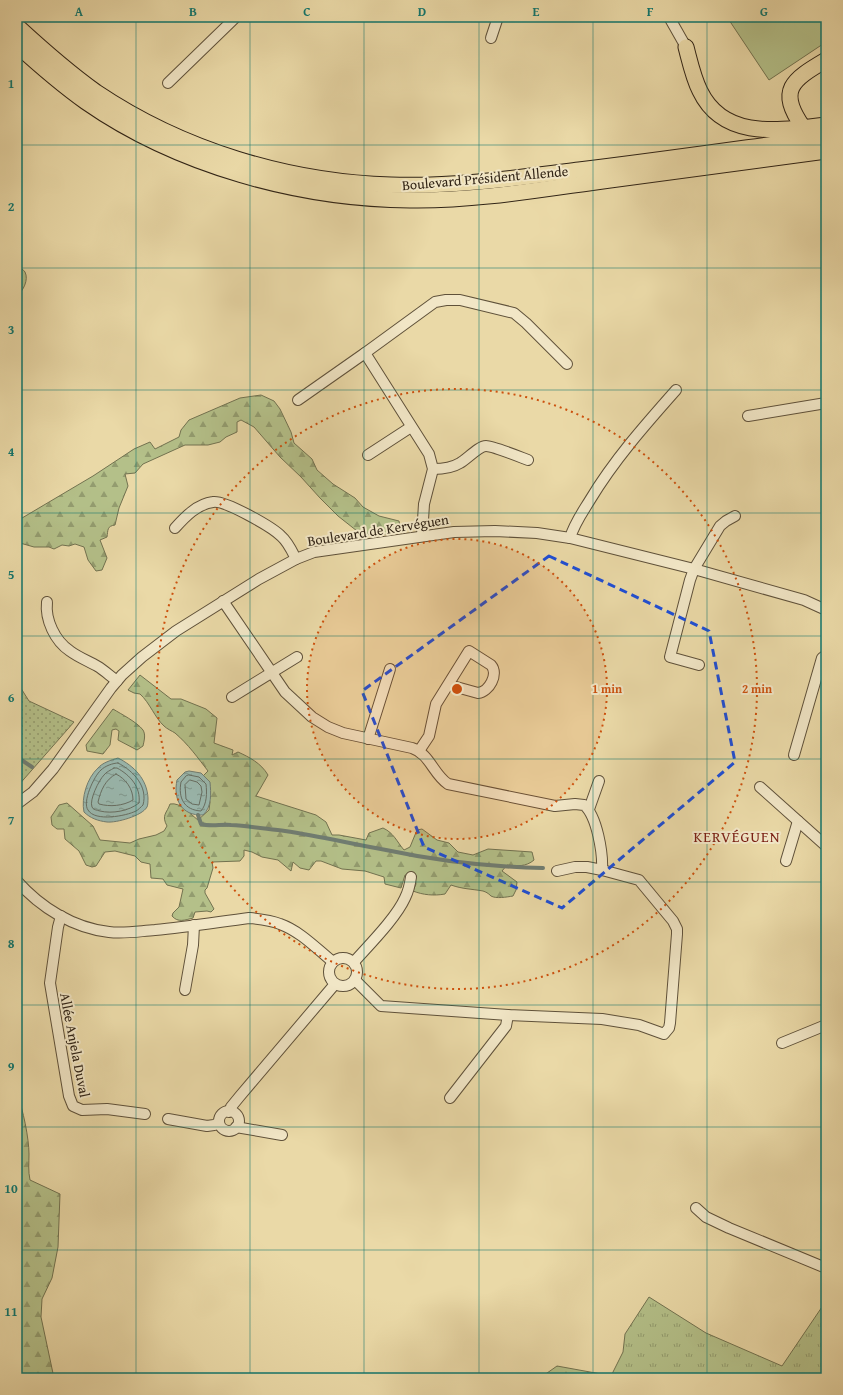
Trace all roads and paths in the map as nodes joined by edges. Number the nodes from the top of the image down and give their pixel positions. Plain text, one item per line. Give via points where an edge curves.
1 (236, 17) edge
2 (498, 17) edge
3 (669, 17) edge
4 (17, 26) edge
5 (491, 38) dead end
6 (17, 45) edge
7 (686, 48) joint
8 (826, 60) edge
9 (168, 83) dead end
10 (826, 125) edge
11 (803, 127) junction
12 (826, 137) edge
13 (826, 151) edge
14 (365, 353) junction
15 (567, 364) dead end
16 (676, 390) dead end
17 (298, 400) dead end
18 (826, 403) edge
19 (748, 416) dead end
20 (411, 427) junction
21 (368, 455) dead end
22 (528, 460) dead end
23 (433, 469) junction
24 (735, 516) dead end
25 (175, 528) dead end
26 (422, 536) junction
27 (570, 538) junction
28 (296, 559) junction
29 (694, 569) junction
30 (223, 601) junction
31 (47, 602) dead end
32 (826, 610) edge
33 (826, 655) edge
34 (297, 657) dead end
35 (699, 665) dead end
36 (390, 669) dead end
37 (272, 672) junction
38 (116, 681) junction
39 (449, 685) junction
40 (232, 697) dead end
41 (368, 739) junction
42 (419, 751) junction
43 (794, 755) dead end
44 (599, 781) dead end
45 (760, 787) dead end
46 (17, 804) edge
47 (589, 809) junction
48 (798, 821) junction
49 (826, 846) edge
50 (786, 861) dead end
51 (602, 870) junction
52 (557, 871) dead end
53 (411, 877) dead end
54 (17, 881) edge
55 (61, 916) junction
56 (194, 926) junction
57 (333, 962) junction
58 (354, 962) junction
59 (355, 980) junction
60 (335, 984) junction
61 (185, 990) dead end
62 (508, 1015) junction
63 (826, 1025) edge
64 (782, 1043) dead end
65 (450, 1098) dead end
66 (229, 1112) junction
67 (145, 1114) dead end
68 (168, 1119) dead end
69 (219, 1123) junction
70 (236, 1128) junction
71 (282, 1135) dead end
72 (696, 1208) dead end
73 (826, 1268) edge

1 - 9 street
2 - 5 street
3 - 7 street
4 - 12 main road, Boulevard Président Allende via 57,62 96,91 123,109 160,128 227,155 326,179 392,185 501,180
6 - 13 main road, Boulevard Président Allende via 86,102 129,128 179,153 253,178 294,188 336,194 410,200 484,197
7 - 11 main road via 700,92 717,114 751,129
8 - 11 main road via 800,76 791,89 792,109
10 - 11 main road
14 - 15 street via 435,302 460,300 514,313
14 - 17 street
14 - 20 street
16 - 27 street via 617,459 588,503
18 - 19 street
20 - 21 street
20 - 23 street via 429,454
22 - 23 street via 487,446 454,466
23 - 26 street via 424,504
24 - 29 street via 720,526
25 - 28 street via 201,506 212,502 223,503 281,535
26 - 27 street, Boulevard de Kervéguen via 495,531
26 - 28 street, Boulevard de Kervéguen via 322,551
27 - 29 street, Boulevard de Kervéguen
28 - 30 street, Boulevard de Kervéguen
29 - 32 street, Boulevard de Kervéguen via 804,600
29 - 35 street via 670,657
30 - 37 street
30 - 38 street, Boulevard de Kervéguen via 158,644
31 - 38 street via 47,616 61,643
33 - 43 street via 822,658
34 - 37 street
36 - 41 street
37 - 40 street
37 - 41 street via 285,692 304,711 343,733
38 - 46 street, Boulevard de Kervéguen via 53,769 33,792
39 - 39 street via 469,651 494,668 493,679 482,692
39 - 42 street via 436,704 429,736
41 - 42 street
42 - 47 street via 448,784 555,806 580,804
44 - 47 street
45 - 48 street
47 - 51 street via 601,851
48 - 49 street
48 - 50 street
51 - 52 street via 575,867
51 - 62 street via 639,880 675,925 677,934 672,1013 668,1028 664,1034 613,1021 579,1017
53 - 58 street via 400,907
54 - 55 street via 39,902
55 - 56 street via 89,928 109,932
55 - 67 street, Allée Anjela Duval via 50,983 72,1104 82,1110 107,1109
56 - 57 street via 249,918 273,922 288,927
56 - 61 street
57 - 58 street via 343,958
57 - 60 street via 329,973
58 - 59 street via 358,973
59 - 60 street via 348,986
59 - 62 street via 381,1006
60 - 66 street
62 - 65 street via 506,1026
63 - 64 street
66 - 69 street via 221,1116
66 - 70 street via 238,1118
68 - 69 street via 211,1126
69 - 70 street via 225,1130 231,1131
70 - 71 street
72 - 73 street via 706,1217 729,1228

